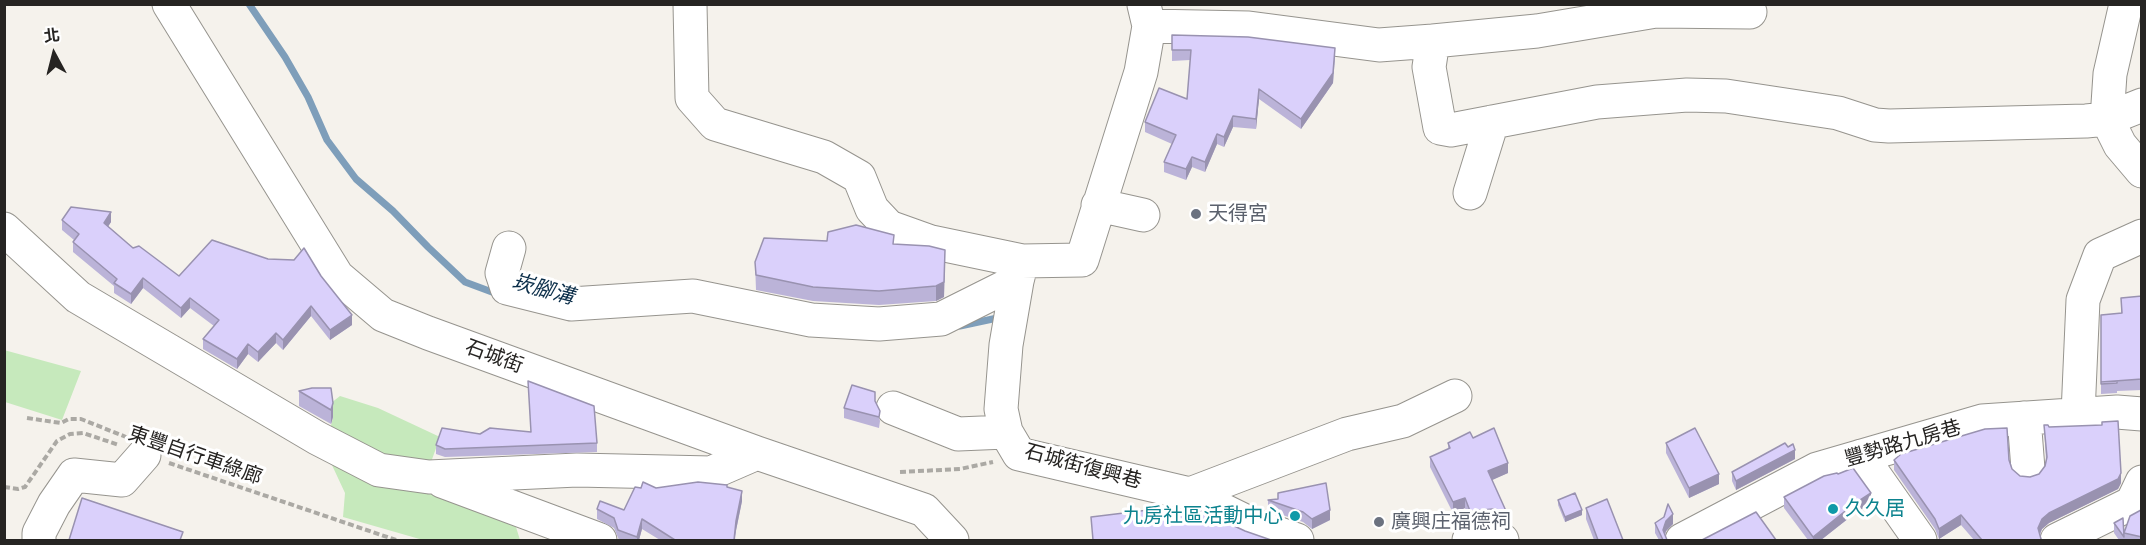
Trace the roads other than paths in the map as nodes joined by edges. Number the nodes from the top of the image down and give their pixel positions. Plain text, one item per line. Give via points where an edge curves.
1 (168, 4) edge
2 (690, 4) edge
3 (2126, 4) edge
4 (1750, 12) dead end
5 (1147, 15) edge
6 (1433, 40) junction
7 (2142, 105) edge
8 (2107, 119) junction
9 (1492, 122) junction
10 (2142, 171) edge
11 (1470, 193) dead end
12 (1098, 205) junction
13 (1143, 215) dead end
14 (4, 229) edge
15 (2142, 236) edge
16 (509, 248) dead end
17 (1019, 271) junction
18 (1455, 396) dead end
19 (893, 408) dead end
20 (2078, 414) junction
21 (2142, 414) edge
22 (2024, 418) junction
23 (1006, 432) junction
24 (138, 447) road end
25 (757, 453) junction
26 (1861, 456) junction
27 (2028, 469) dead end
28 (429, 477) junction
29 (2142, 482) edge
30 (1190, 494) junction
31 (1301, 537) edge
32 (39, 540) edge
33 (600, 540) edge
34 (952, 540) edge
35 (1469, 540) edge
36 (1502, 540) edge
37 (1682, 540) edge
38 (1920, 540) edge
39 (2056, 540) edge

1 - 25 street, 石城街 via 337,276 383,315
2 - 17 street via 692,98 716,124 824,157 859,177 872,209 889,227
3 - 8 street via 2110,74
4 - 6 street via 1656,10 1537,31
5 - 6 street via 1378,45
5 - 12 street via 1141,72
6 - 9 street via 1429,67 1440,128 1451,130
7 - 8 street
8 - 9 street via 1889,126 1838,113 1726,96 1687,95 1598,102
8 - 10 street via 2120,145
9 - 11 street
12 - 13 street
12 - 17 street via 1082,260
14 - 28 street via 78,297 317,438 379,470
15 - 20 street via 2100,255 2083,300
16 - 17 street via 502,273 507,288 571,304 693,296 811,320 879,324 941,319
17 - 23 street, 石城街復興巷 via 1000,409
18 - 30 street via 1403,421 1347,434
19 - 23 street via 958,434
20 - 21 street, 豐勢路九房巷
20 - 22 street, 豐勢路九房巷
22 - 26 street, 豐勢路九房巷 via 1982,421
22 - 27 street
23 - 30 street, 石城街復興巷 via 1019,454
24 - 32 street via 122,480 74,475 54,504
25 - 28 street via 711,473 577,470
25 - 34 street, 石城街 via 924,510
26 - 37 street, 豐勢路九房巷 via 1817,469
26 - 38 street
28 - 33 street
29 - 39 street via 2132,503
30 - 31 street, 石城街復興巷 via 1251,525
35 - 36 street

